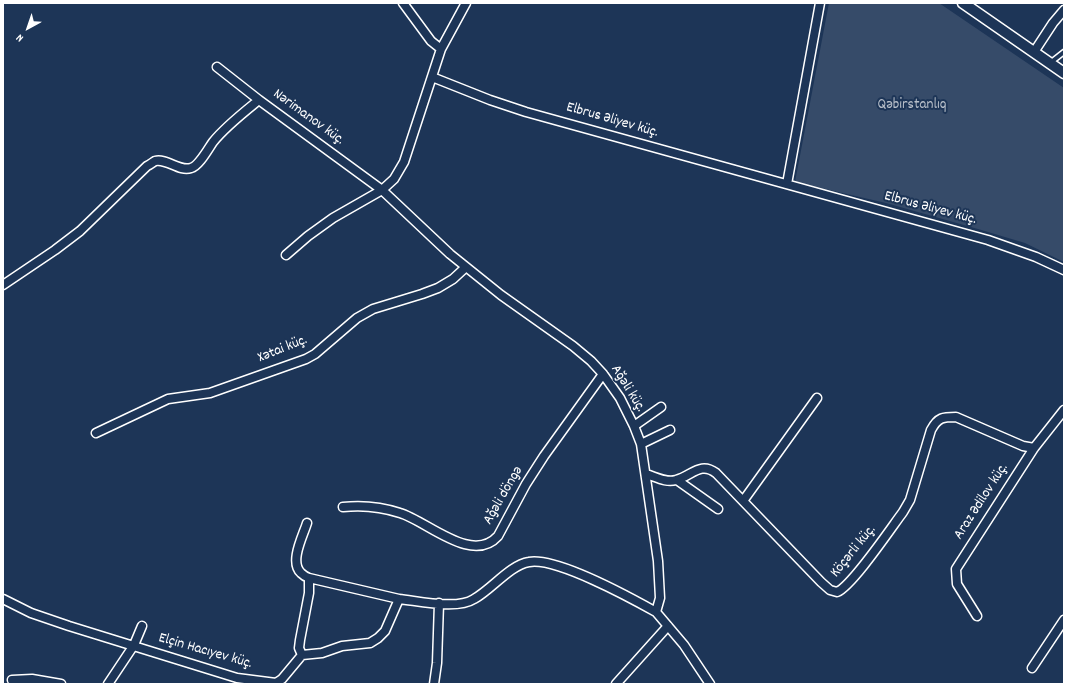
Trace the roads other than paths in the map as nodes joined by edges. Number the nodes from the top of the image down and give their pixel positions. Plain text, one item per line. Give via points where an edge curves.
1 (403, 3) edge
2 (466, 3) edge
3 (820, 3) edge
4 (963, 3) edge
5 (1064, 10) edge
6 (441, 49) junction
7 (1034, 52) junction
8 (1064, 52) edge
9 (1050, 63) junction
10 (217, 67) dead end
11 (1064, 73) edge
12 (432, 77) junction
13 (259, 100) junction
14 (787, 184) junction
15 (382, 190) junction
16 (286, 255) dead end
17 (466, 266) junction
18 (1064, 270) edge
19 (3, 285) edge
20 (603, 374) junction
21 (817, 398) dead end
22 (661, 407) dead end
23 (1064, 410) edge
24 (634, 426) junction
25 (670, 430) dead end
26 (96, 433) dead end
27 (641, 444) junction
28 (1034, 448) junction
29 (646, 474) junction
30 (677, 480) junction
31 (743, 501) junction
32 (343, 507) dead end
33 (718, 509) dead end
34 (307, 523) dead end
35 (309, 578) junction
36 (3, 598) edge
37 (399, 599) junction
38 (439, 603) junction
39 (656, 612) junction
40 (976, 616) dead end
41 (1064, 620) edge
42 (142, 626) dead end
43 (668, 626) junction
44 (134, 645) junction
45 (302, 655) junction
46 (1032, 668) dead end
47 (12, 680) dead end
48 (236, 681) edge
49 (61, 684) edge
50 (108, 684) edge
51 (434, 684) edge
52 (616, 684) edge
53 (710, 684) edge

1 - 6 street via 431,41
2 - 6 street
3 - 14 street
4 - 7 street
5 - 7 street
6 - 12 street
7 - 9 street
8 - 9 lane
9 - 11 street
10 - 13 street
12 - 14 street, Elbrus Əliyev küç. via 526,112
12 - 15 street via 404,162 394,179
13 - 15 street, Nərimanov küç.
13 - 19 street, Nərimanov küç. via 228,126 196,166 182,168 162,161 147,166 80,231
14 - 18 street, Elbrus Əliyev küç. via 988,240
15 - 16 street via 333,218
15 - 17 street, Ağəli küç.
17 - 20 street, Ağəli küç. via 516,306 573,346
17 - 26 street, Xətai küç. via 453,279 438,288 373,309 357,318 306,359 210,393 168,399
20 - 24 street, Ağəli küç. via 620,398
20 - 32 street, Ağəli döngə via 544,456 494,541 483,546 473,546 433,531 402,513 357,506
21 - 31 street
22 - 24 street
23 - 28 street, Araz Ədilov küç.
24 - 27 street, Ağəli küç.
25 - 27 street
27 - 29 street, Ağəli küç.
28 - 31 street, Köçərli küç. via 1023,446 956,417 944,417 935,422 910,500 852,580 837,592 830,590 821,582
28 - 40 street, Araz Ədilov küç. via 956,569 957,584
29 - 30 street via 668,481
29 - 39 street, Ağəli küç. via 660,587
30 - 31 street, Köçərli küç. via 703,468 710,469
30 - 33 street
34 - 35 street via 296,557 296,566
35 - 37 street
35 - 45 street via 309,594 299,648
36 - 44 street, Elçin Hacıyev küç. via 31,613
37 - 38 street
37 - 45 street via 385,631 370,643
38 - 39 street via 461,604 474,600 521,564 531,561 559,566 619,592
38 - 51 street
39 - 43 street
41 - 46 street
42 - 44 street
43 - 52 street
43 - 53 street
44 - 48 street, Elçin Hacıyev küç.
44 - 50 street
45 - 48 street, Elçin Hacıyev küç. via 282,679 276,682
47 - 49 street via 32,679

